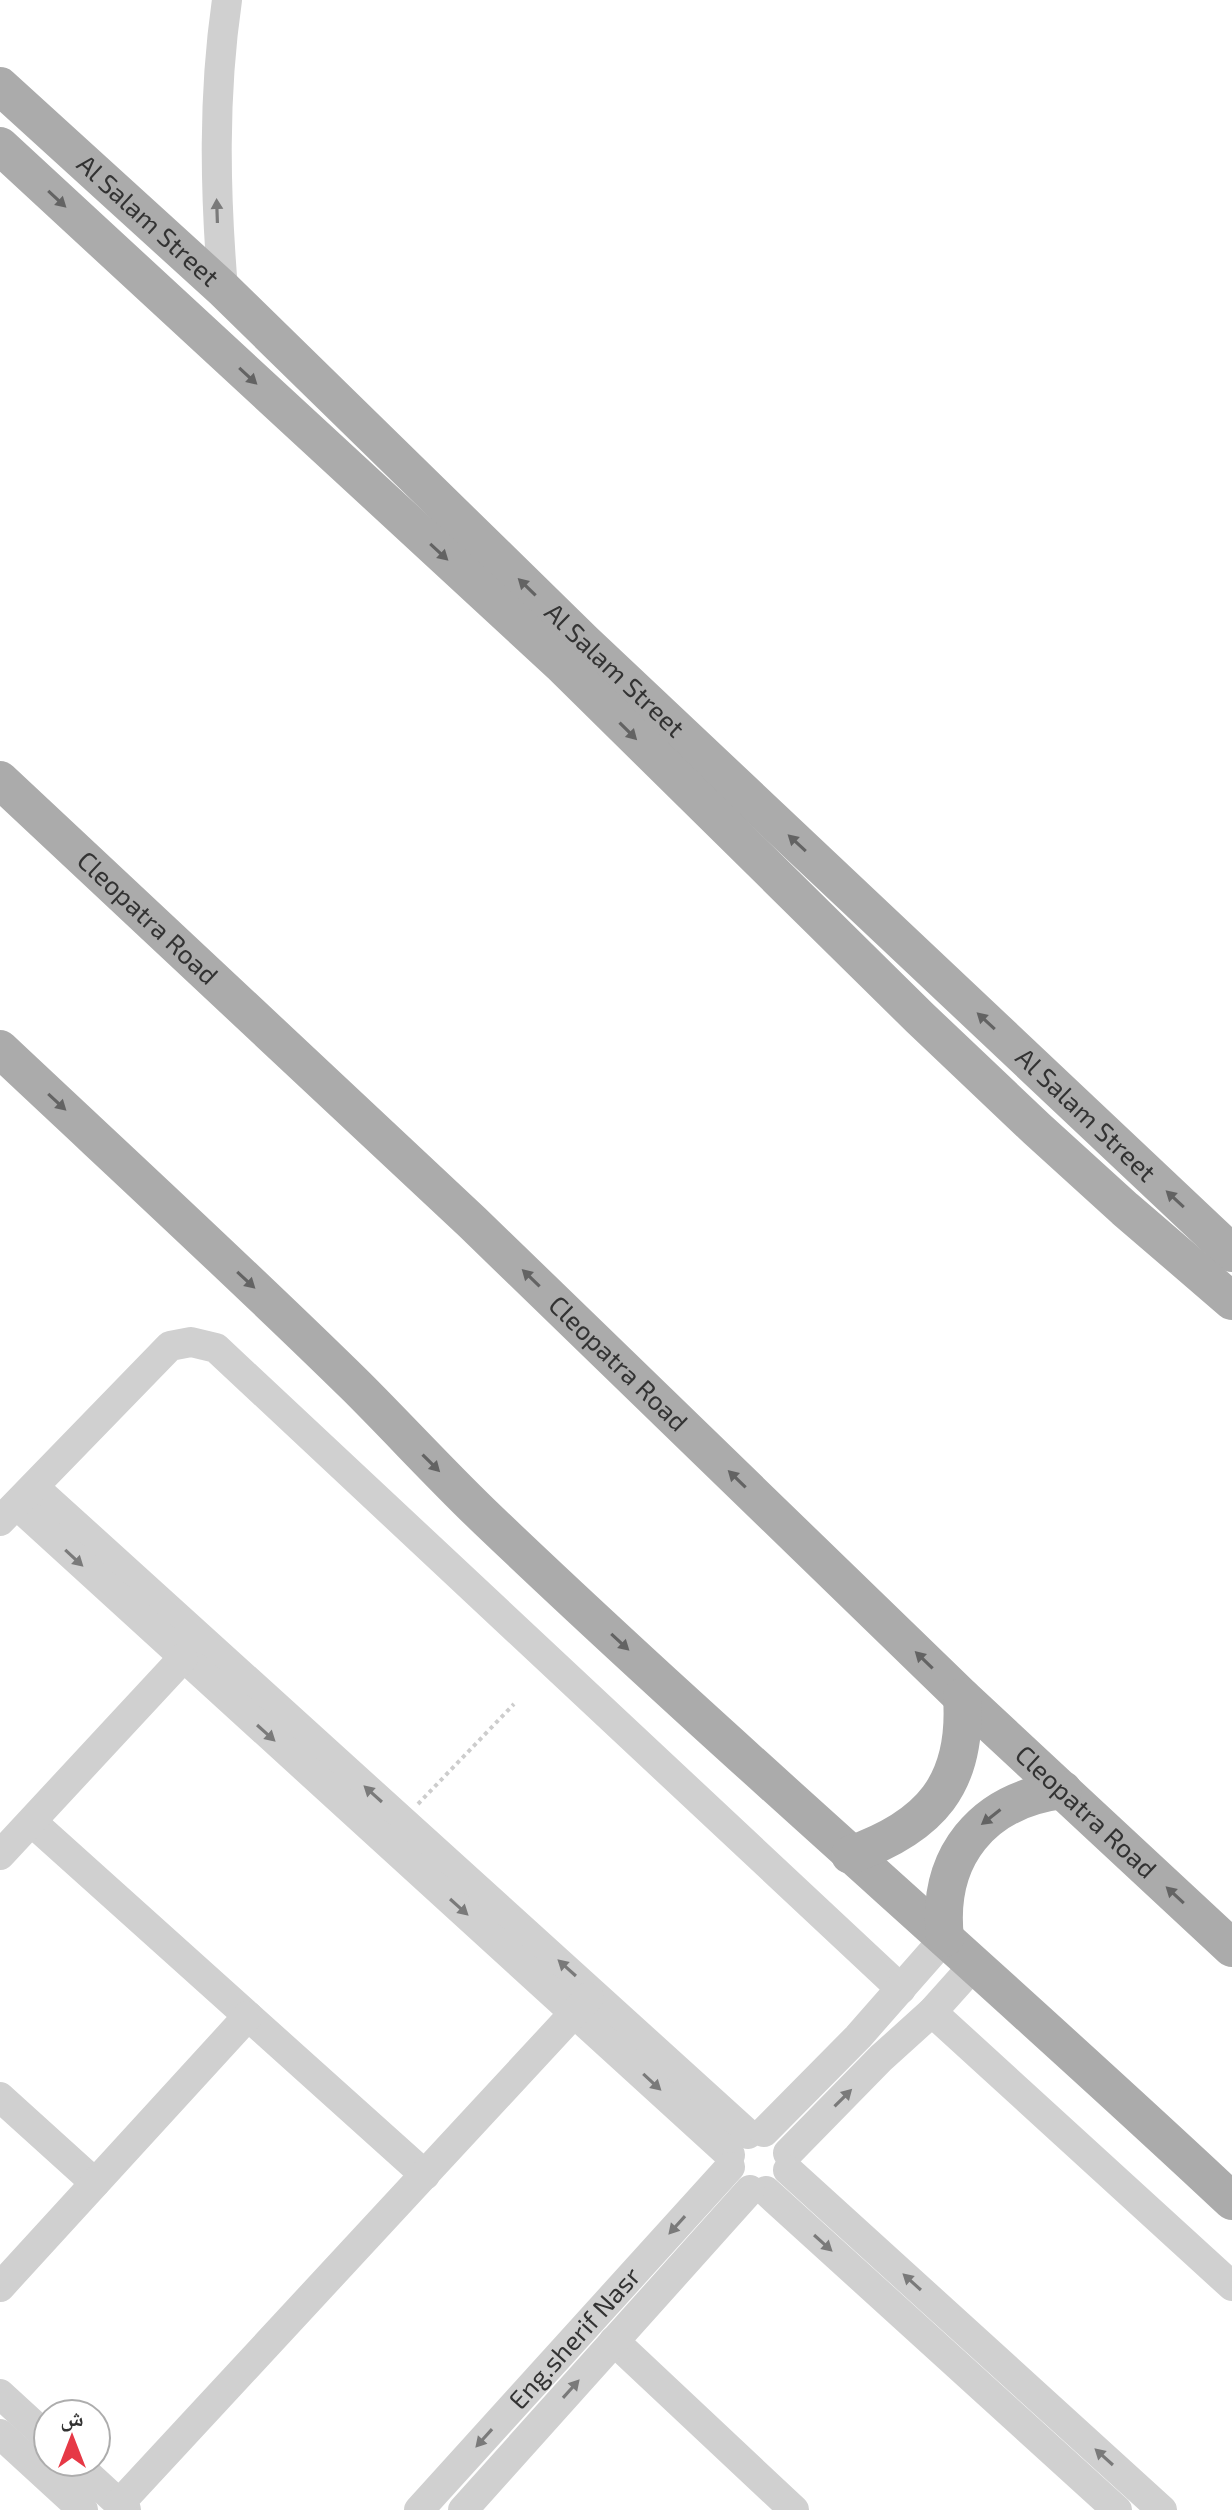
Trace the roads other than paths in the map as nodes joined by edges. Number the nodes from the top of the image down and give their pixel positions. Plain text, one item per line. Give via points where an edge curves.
1 (227, 0) edge
2 (0, 86) edge
3 (0, 146) edge
4 (223, 289) junction
5 (572, 652) junction
6 (0, 780) edge
7 (0, 1049) edge
8 (1232, 1253) edge
9 (1232, 1301) edge
10 (17, 1504) edge
11 (176, 1639) junction
12 (962, 1697) junction
13 (1063, 1790) junction
14 (32, 1822) junction
15 (0, 1855) edge
16 (850, 1855) junction
17 (945, 1938) junction
18 (1232, 1948) edge
19 (975, 1964) junction
20 (901, 1989) junction
21 (584, 2002) junction
22 (932, 2012) junction
23 (248, 2016) junction
24 (858, 2037) junction
25 (881, 2058) junction
26 (0, 2097) edge
27 (743, 2147) junction
28 (788, 2161) junction
29 (425, 2175) junction
30 (95, 2183) junction
31 (758, 2190) junction
32 (1232, 2201) edge
33 (1232, 2286) edge
34 (0, 2287) edge
35 (614, 2341) junction
36 (1016, 2377) junction
37 (0, 2394) edge
38 (996, 2400) junction
39 (32, 2423) edge
40 (0, 2434) edge
41 (91, 2478) edge
42 (443, 2483) junction
43 (775, 2504) edge
44 (122, 2507) edge
45 (465, 2508) edge
46 (83, 2510) edge
47 (419, 2510) edge
48 (1117, 2510) edge
49 (1162, 2510) edge

4 -> 1 street via 216,157
2 - 4 main road, Al Salam Street
3 -> 5 main road, Al Salam Street
5 -> 4 main road, Al Salam Street
8 -> 5 main road, Al Salam Street
5 -> 9 main road, Al Salam Street via 931,1029
12 -> 6 main road, Cleopatra Road via 472,1222
7 -> 16 main road via 279,1312 485,1518
10 - 11 street
10 - 20 street via 170,1346 191,1342 216,1348
11 - 14 street
11 -> 21 street
21 -> 11 street via 403,1820
12 - 13 main road, Cleopatra Road
12 - 16 main road via 960,1752 947,1789 918,1820
13 -> 17 main road via 1011,1804 970,1837 947,1885
18 -> 13 main road, Cleopatra Road
14 - 15 street
14 - 23 street
16 - 17 main road
17 - 19 main road
17 - 20 street, Eng.sherif Nasr
19 - 22 street
19 - 32 main road
20 - 24 street, Eng.sherif Nasr
21 - 27 street
21 - 29 street
22 - 25 street
22 - 33 street
23 - 29 street
23 - 30 street
24 - 25 street
24 - 27 street, Eng.sherif Nasr
28 -> 25 street
26 - 30 street
27 - 28 street via 779,2139
27 - 31 street via 735,2179
27 -> 42 street, Eng.sherif Nasr
28 - 31 street via 777,2185
36 -> 28 street
29 - 44 street
30 - 34 street
31 - 35 street
31 -> 38 street
35 - 43 street
45 -> 35 street
36 - 38 street
49 -> 36 street
37 - 39 street
38 - 48 street
40 - 46 street
41 - 44 street
42 - 45 street
42 - 47 street, Eng.sherif Nasr

